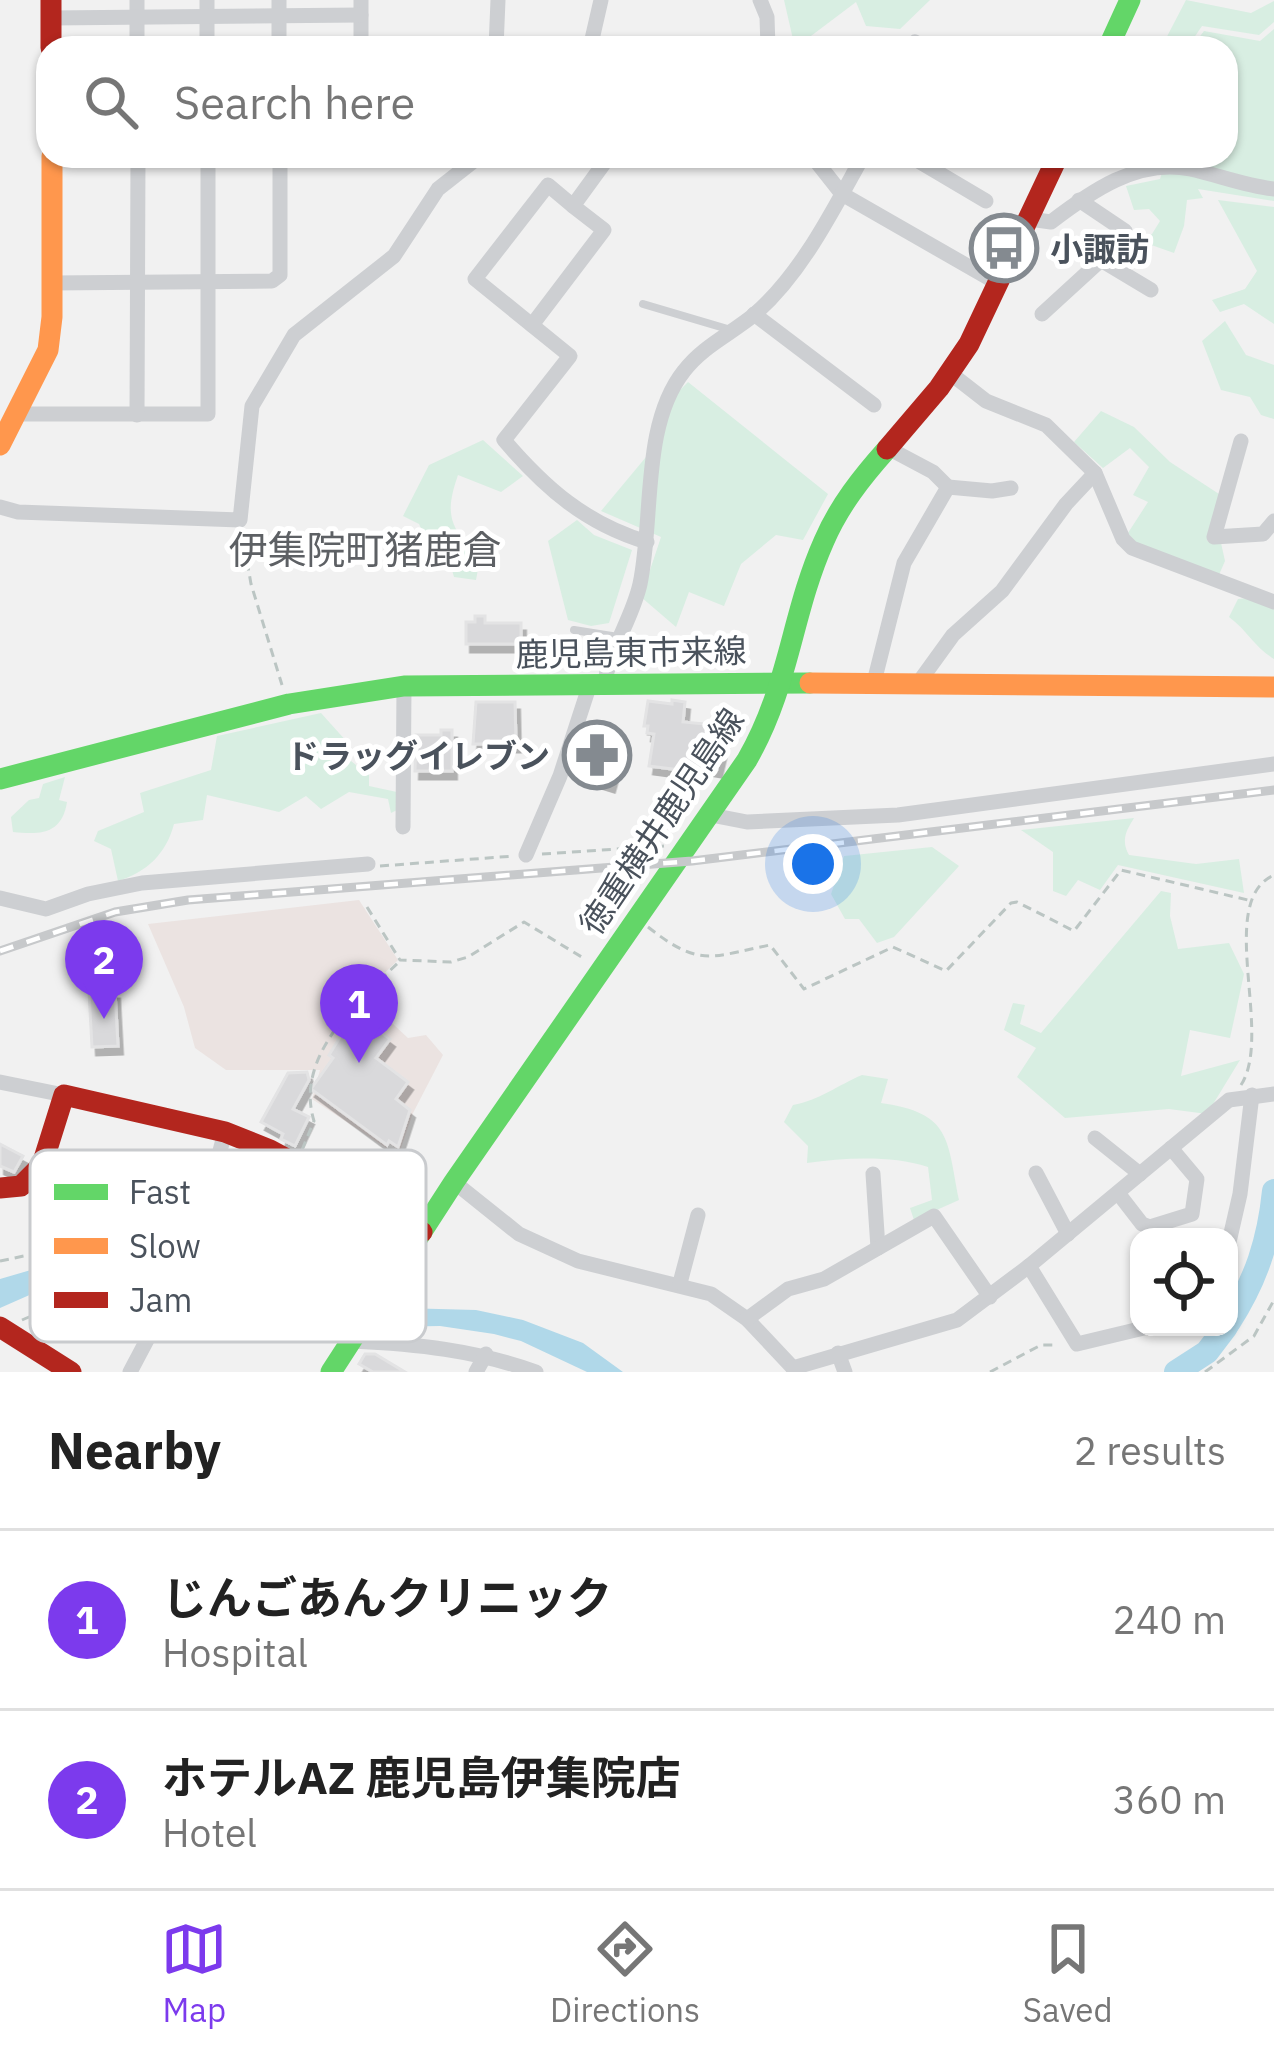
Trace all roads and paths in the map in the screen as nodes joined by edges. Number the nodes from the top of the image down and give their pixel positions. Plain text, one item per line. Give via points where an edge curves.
1 (498, 0) edge
2 (601, 0) edge
3 (1130, 0) edge
4 (762, 1) edge
5 (207, 8) edge
6 (279, 8) edge
7 (361, 8) edge
8 (51, 9) edge
9 (137, 9) edge
10 (496, 36) edge
11 (593, 36) edge
12 (766, 36) edge
13 (1114, 36) edge
14 (52, 168) edge
15 (137, 168) edge
16 (208, 168) edge
17 (280, 168) edge
18 (465, 168) edge
19 (601, 168) edge
20 (821, 168) edge
21 (856, 168) edge
22 (930, 168) edge
23 (1052, 168) edge
24 (1156, 168) edge
25 (1189, 168) edge
26 (1274, 190) edge
27 (842, 194) junction
28 (1079, 200) junction
29 (986, 201) dead end
30 (573, 206) junction
31 (1029, 219) junction
32 (1101, 260) junction
33 (208, 281) junction
34 (138, 282) junction
35 (52, 283) junction
36 (999, 284) junction
37 (1150, 290) dead end
38 (643, 304) dead end
39 (754, 314) junction
40 (1042, 314) dead end
41 (532, 326) junction
42 (731, 329) junction
43 (950, 373) junction
44 (874, 405) dead end
45 (18, 414) junction
46 (137, 415) junction
47 (1240, 441) dead end
48 (0, 445) edge
49 (886, 447) junction
50 (1095, 473) junction
51 (948, 487) junction
52 (1011, 488) dead end
53 (0, 507) edge
54 (240, 520) junction
55 (1274, 521) edge
56 (647, 542) junction
57 (1274, 602) edge
58 (574, 630) dead end
59 (618, 637) junction
60 (874, 682) junction
61 (919, 682) junction
62 (783, 683) junction
63 (404, 686) junction
64 (596, 687) junction
65 (1274, 687) edge
66 (289, 704) junction
67 (1274, 764) edge
68 (0, 779) edge
69 (711, 815) junction
70 (403, 827) dead end
71 (526, 855) dead end
72 (368, 864) dead end
73 (1274, 875) edge
74 (0, 898) edge
75 (1252, 901) junction
76 (367, 907) dead end
77 (637, 920) junction
78 (400, 960) junction
79 (602, 970) junction
80 (0, 1082) edge
81 (1274, 1094) edge
82 (64, 1095) junction
83 (1252, 1095) junction
84 (1229, 1100) junction
85 (225, 1132) junction
86 (1095, 1138) dead end
87 (1172, 1148) junction
88 (48, 1150) edge
89 (220, 1150) edge
90 (268, 1150) edge
91 (301, 1150) edge
92 (1036, 1173) dead end
93 (873, 1174) dead end
94 (1140, 1174) junction
95 (30, 1177) edge
96 (454, 1182) junction
97 (0, 1188) edge
98 (1118, 1193) junction
99 (698, 1215) dead end
100 (426, 1226) edge
101 (1231, 1228) edge
102 (1068, 1234) junction
103 (878, 1248) junction
104 (30, 1255) edge
105 (0, 1261) edge
106 (1029, 1266) junction
107 (680, 1283) junction
108 (991, 1297) junction
109 (1274, 1300) edge
110 (30, 1317) edge
111 (747, 1319) junction
112 (1, 1328) edge
113 (1130, 1331) edge
114 (146, 1342) edge
115 (351, 1342) edge
116 (398, 1342) edge
117 (1077, 1344) junction
118 (838, 1353) junction
119 (486, 1354) junction
120 (793, 1370) edge
121 (70, 1372) edge
122 (130, 1372) edge
123 (331, 1372) edge
124 (476, 1372) edge
125 (536, 1372) edge
126 (845, 1372) edge
127 (990, 1372) edge
128 (1204, 1372) edge

1 - 10 street
2 - 11 street
3 - 13 main road
4 - 12 street
5 - 6 street
5 - 9 street
6 - 7 street
8 - 9 street
14 - 35 main road
15 - 34 street
16 - 33 street
17 - 33 street via 280,274 272,281
18 - 54 street via 438,189 394,256 294,335 252,406
19 - 30 street
20 - 27 street
21 - 27 street
22 - 29 street
23 - 31 main road, 徳重横井鹿児島線
24 - 28 street
25 - 26 street
27 - 36 street
27 - 39 street
28 - 31 street via 1051,222
28 - 32 street via 1125,231
30 - 41 street via 604,230
30 - 41 street via 548,185 475,279
31 - 36 main road, 徳重横井鹿児島線
32 - 37 street
32 - 40 street
33 - 34 street
33 - 46 street via 208,414
34 - 35 street
34 - 46 street
35 - 45 main road via 47,350
36 - 43 main road, 徳重横井鹿児島線
38 - 42 lane
39 - 42 street
39 - 44 street
41 - 56 street via 570,356 504,440 560,498 606,530
42 - 56 street via 683,372 658,422
43 - 49 main road, 徳重横井鹿児島線
43 - 50 street via 986,401 1046,425
45 - 46 street
45 - 48 main road
47 - 55 street via 1214,536 1263,534
49 - 51 street
49 - 62 main road, 徳重横井鹿児島線 via 820,546
50 - 57 street via 1132,548
50 - 61 street
51 - 52 street
51 - 60 street via 904,563
53 - 54 street
54 - 66 path
56 - 59 street via 639,589
58 - 59 lane
59 - 64 street
60 - 61 main road, 鹿児島東市来線
60 - 62 main road, 鹿児島東市来線
61 - 65 main road, 鹿児島東市来線
62 - 64 main road, 鹿児島東市来線
62 - 69 main road, 徳重横井鹿児島線
63 - 64 main road, 鹿児島東市来線
63 - 66 main road, 鹿児島東市来線
63 - 70 street
64 - 71 street
66 - 68 main road, 鹿児島東市来線
67 - 69 street via 898,815 747,822
69 - 77 main road, 徳重横井鹿児島線
72 - 74 street via 142,883 46,909
73 - 75 path
75 - 77 path via 1121,870 1074,931 1011,903 946,971 893,946 804,989 770,945 691,956
75 - 84 path via 1257,1045 1248,1076
76 - 78 path
77 - 79 main road, 徳重横井鹿児島線
78 - 79 path via 469,957 524,922
78 - 91 path via 327,1041
79 - 96 main road, 徳重横井鹿児島線
80 - 82 street
81 - 83 street
82 - 85 main road
82 - 88 main road
83 - 84 street
83 - 101 street
84 - 87 street
85 - 89 street
85 - 90 main road
86 - 94 street
87 - 94 street
87 - 98 street via 1197,1179 1192,1214 1150,1227
92 - 102 street
93 - 103 street
94 - 98 street
95 - 97 main road
96 - 100 main road, 徳重横井鹿児島線
96 - 107 street via 519,1234 578,1261
98 - 102 street
99 - 107 street
102 - 106 street
103 - 108 street via 934,1216
103 - 111 street via 824,1279 788,1288
104 - 105 path
106 - 108 street
106 - 117 street
107 - 111 street
108 - 118 street via 957,1320
109 - 128 path via 1254,1336
110 - 112 path
111 - 120 street
112 - 121 main road
113 - 117 street
114 - 122 street
115 - 123 main road, 徳重横井鹿児島線
116 - 119 street
117 - 127 path via 1042,1345
118 - 120 street
118 - 126 street
119 - 124 street
119 - 125 street

